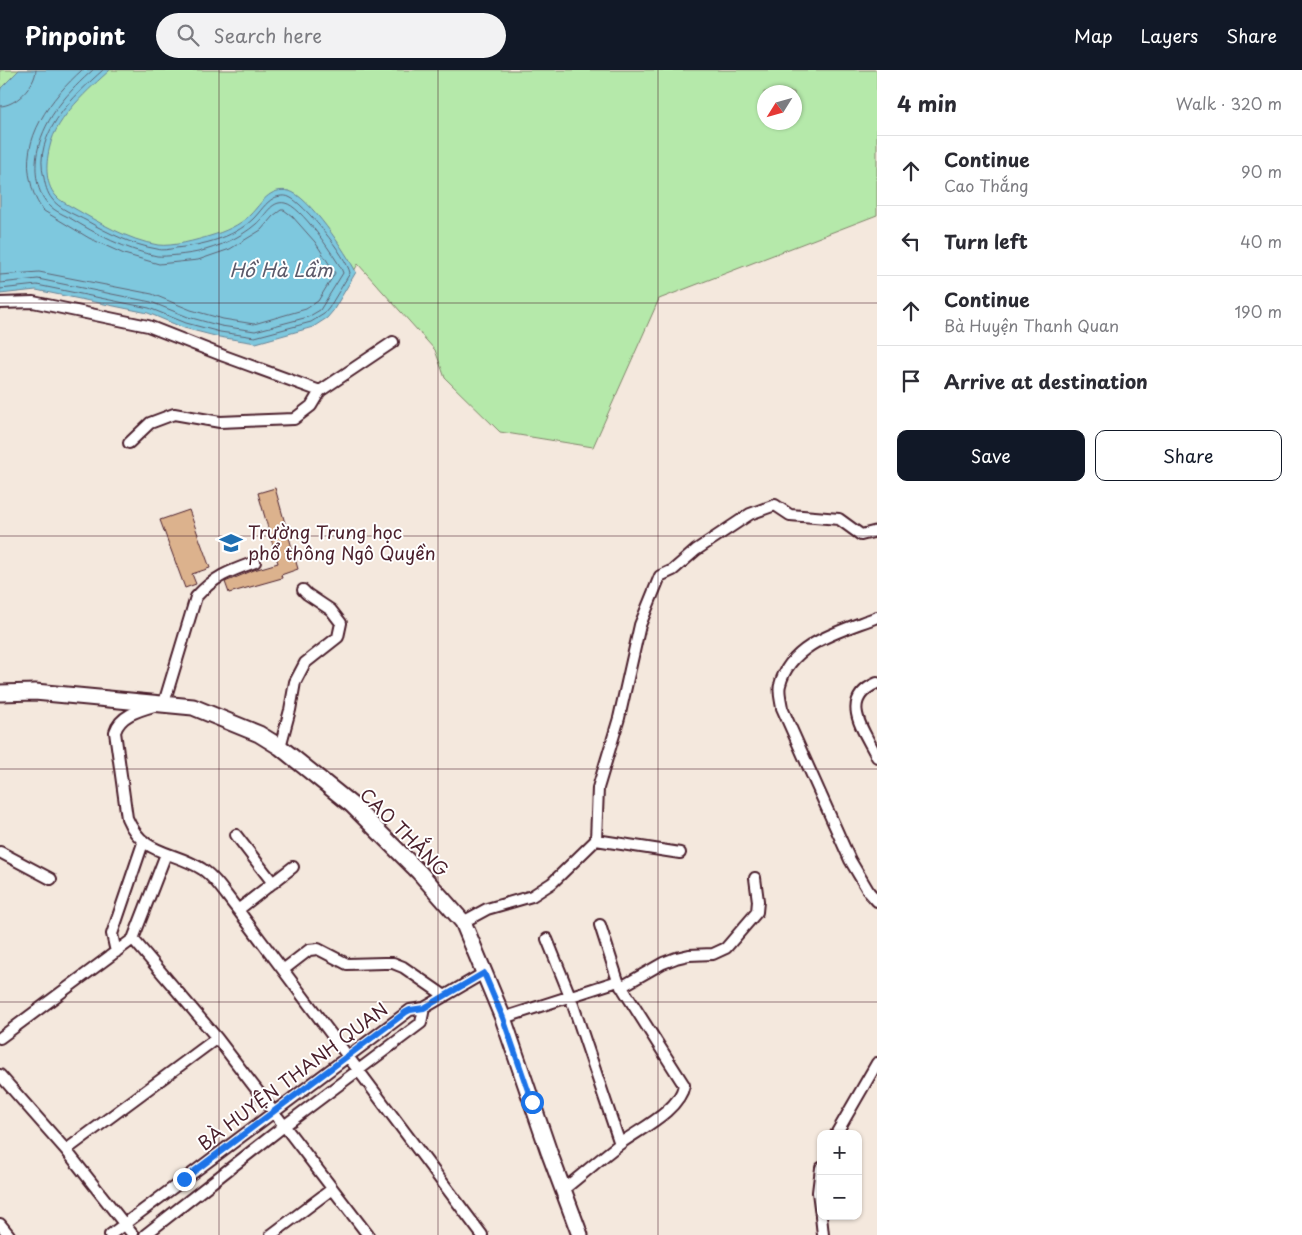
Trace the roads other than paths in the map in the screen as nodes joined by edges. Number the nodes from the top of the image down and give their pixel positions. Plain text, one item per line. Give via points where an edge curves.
1 (0, 303) edge
2 (393, 342) dead end
3 (320, 391) junction
4 (129, 443) dead end
5 (877, 531) edge
6 (255, 562) dead end
7 (303, 590) dead end
8 (877, 617) edge
9 (877, 683) edge
10 (0, 692) edge
11 (164, 703) junction
12 (280, 747) junction
13 (877, 757) edge
14 (236, 836) dead end
15 (596, 840) junction
16 (143, 843) junction
17 (0, 852) edge
18 (166, 854) junction
19 (680, 854) dead end
20 (293, 867) dead end
21 (754, 878) dead end
22 (51, 879) dead end
23 (273, 883) junction
24 (877, 901) edge
25 (238, 910) junction
26 (463, 922) junction
27 (600, 925) dead end
28 (133, 939) junction
29 (547, 939) dead end
30 (116, 952) junction
31 (283, 970) junction
32 (484, 973) junction
33 (619, 984) junction
34 (445, 996) junction
35 (570, 996) junction
36 (424, 1008) junction
37 (503, 1018) junction
38 (0, 1038) edge
39 (217, 1038) junction
40 (348, 1057) junction
41 (877, 1063) edge
42 (358, 1072) junction
43 (0, 1075) edge
44 (274, 1112) junction
45 (284, 1126) junction
46 (838, 1130) edge
47 (620, 1144) junction
48 (66, 1150) junction
49 (332, 1188) junction
50 (564, 1189) junction
51 (821, 1220) edge
52 (0, 1224) edge
53 (125, 1224) junction
54 (277, 1233) edge
55 (9, 1235) edge
56 (110, 1235) edge
57 (133, 1235) edge
58 (145, 1235) edge
59 (368, 1235) edge
60 (482, 1235) edge
61 (580, 1235) edge
62 (823, 1235) edge

1 - 3 street via 33,302 148,326
2 - 3 street
3 - 4 street via 311,406 294,419 220,422 174,414 150,422
5 - 15 street via 861,535 839,518 790,515 775,505 750,514 660,576 640,625 619,718 598,788
6 - 11 street via 225,573 196,597
7 - 12 street via 330,610 341,623 340,634 304,663 295,682
8 - 24 street via 804,649 786,668 779,686 782,708 850,860
9 - 13 street via 860,694 856,704 858,717
10 - 11 main road, CAO THẮNG
11 - 12 main road, CAO THẮNG via 193,707 260,734
11 - 16 street via 126,716 115,732 127,818
12 - 26 main road, CAO THẮNG via 352,805 420,872
14 - 23 street
15 - 19 street
15 - 26 street via 552,883 532,896 487,909
16 - 18 street
16 - 30 street via 112,934
17 - 22 street
18 - 25 street via 204,870
18 - 28 street
20 - 23 street
21 - 33 street via 757,912 726,948 713,954 676,958
23 - 25 street
25 - 31 street
26 - 32 main road, CAO THẮNG
27 - 33 street
28 - 30 street
28 - 39 street
29 - 35 street
30 - 38 street
31 - 34 street via 308,950 318,948 347,964 393,963 403,966
31 - 40 street
32 - 34 street
32 - 37 main road, CAO THẮNG
33 - 35 street
33 - 47 street via 684,1085 683,1094 665,1112
34 - 36 street
35 - 37 street
35 - 47 street
36 - 40 street, BÀ HUYỆN THANH QUAN via 410,1010
36 - 42 street, BÀ HUYỆN THANH QUAN via 421,1023
37 - 50 main road, CAO THẮNG
39 - 44 street
39 - 48 street
40 - 42 street
40 - 44 street, BÀ HUYỆN THANH QUAN
41 - 46 street
42 - 45 street, BÀ HUYỆN THANH QUAN
42 - 60 street
43 - 48 street
44 - 45 street
44 - 53 street, BÀ HUYỆN THANH QUAN
45 - 49 street
45 - 58 street, BÀ HUYỆN THANH QUAN
47 - 50 street
48 - 53 street
49 - 54 street
49 - 59 street
50 - 61 main road, CAO THẮNG
51 - 62 street
52 - 55 street
53 - 56 street, BÀ HUYỆN THANH QUAN
53 - 57 street

